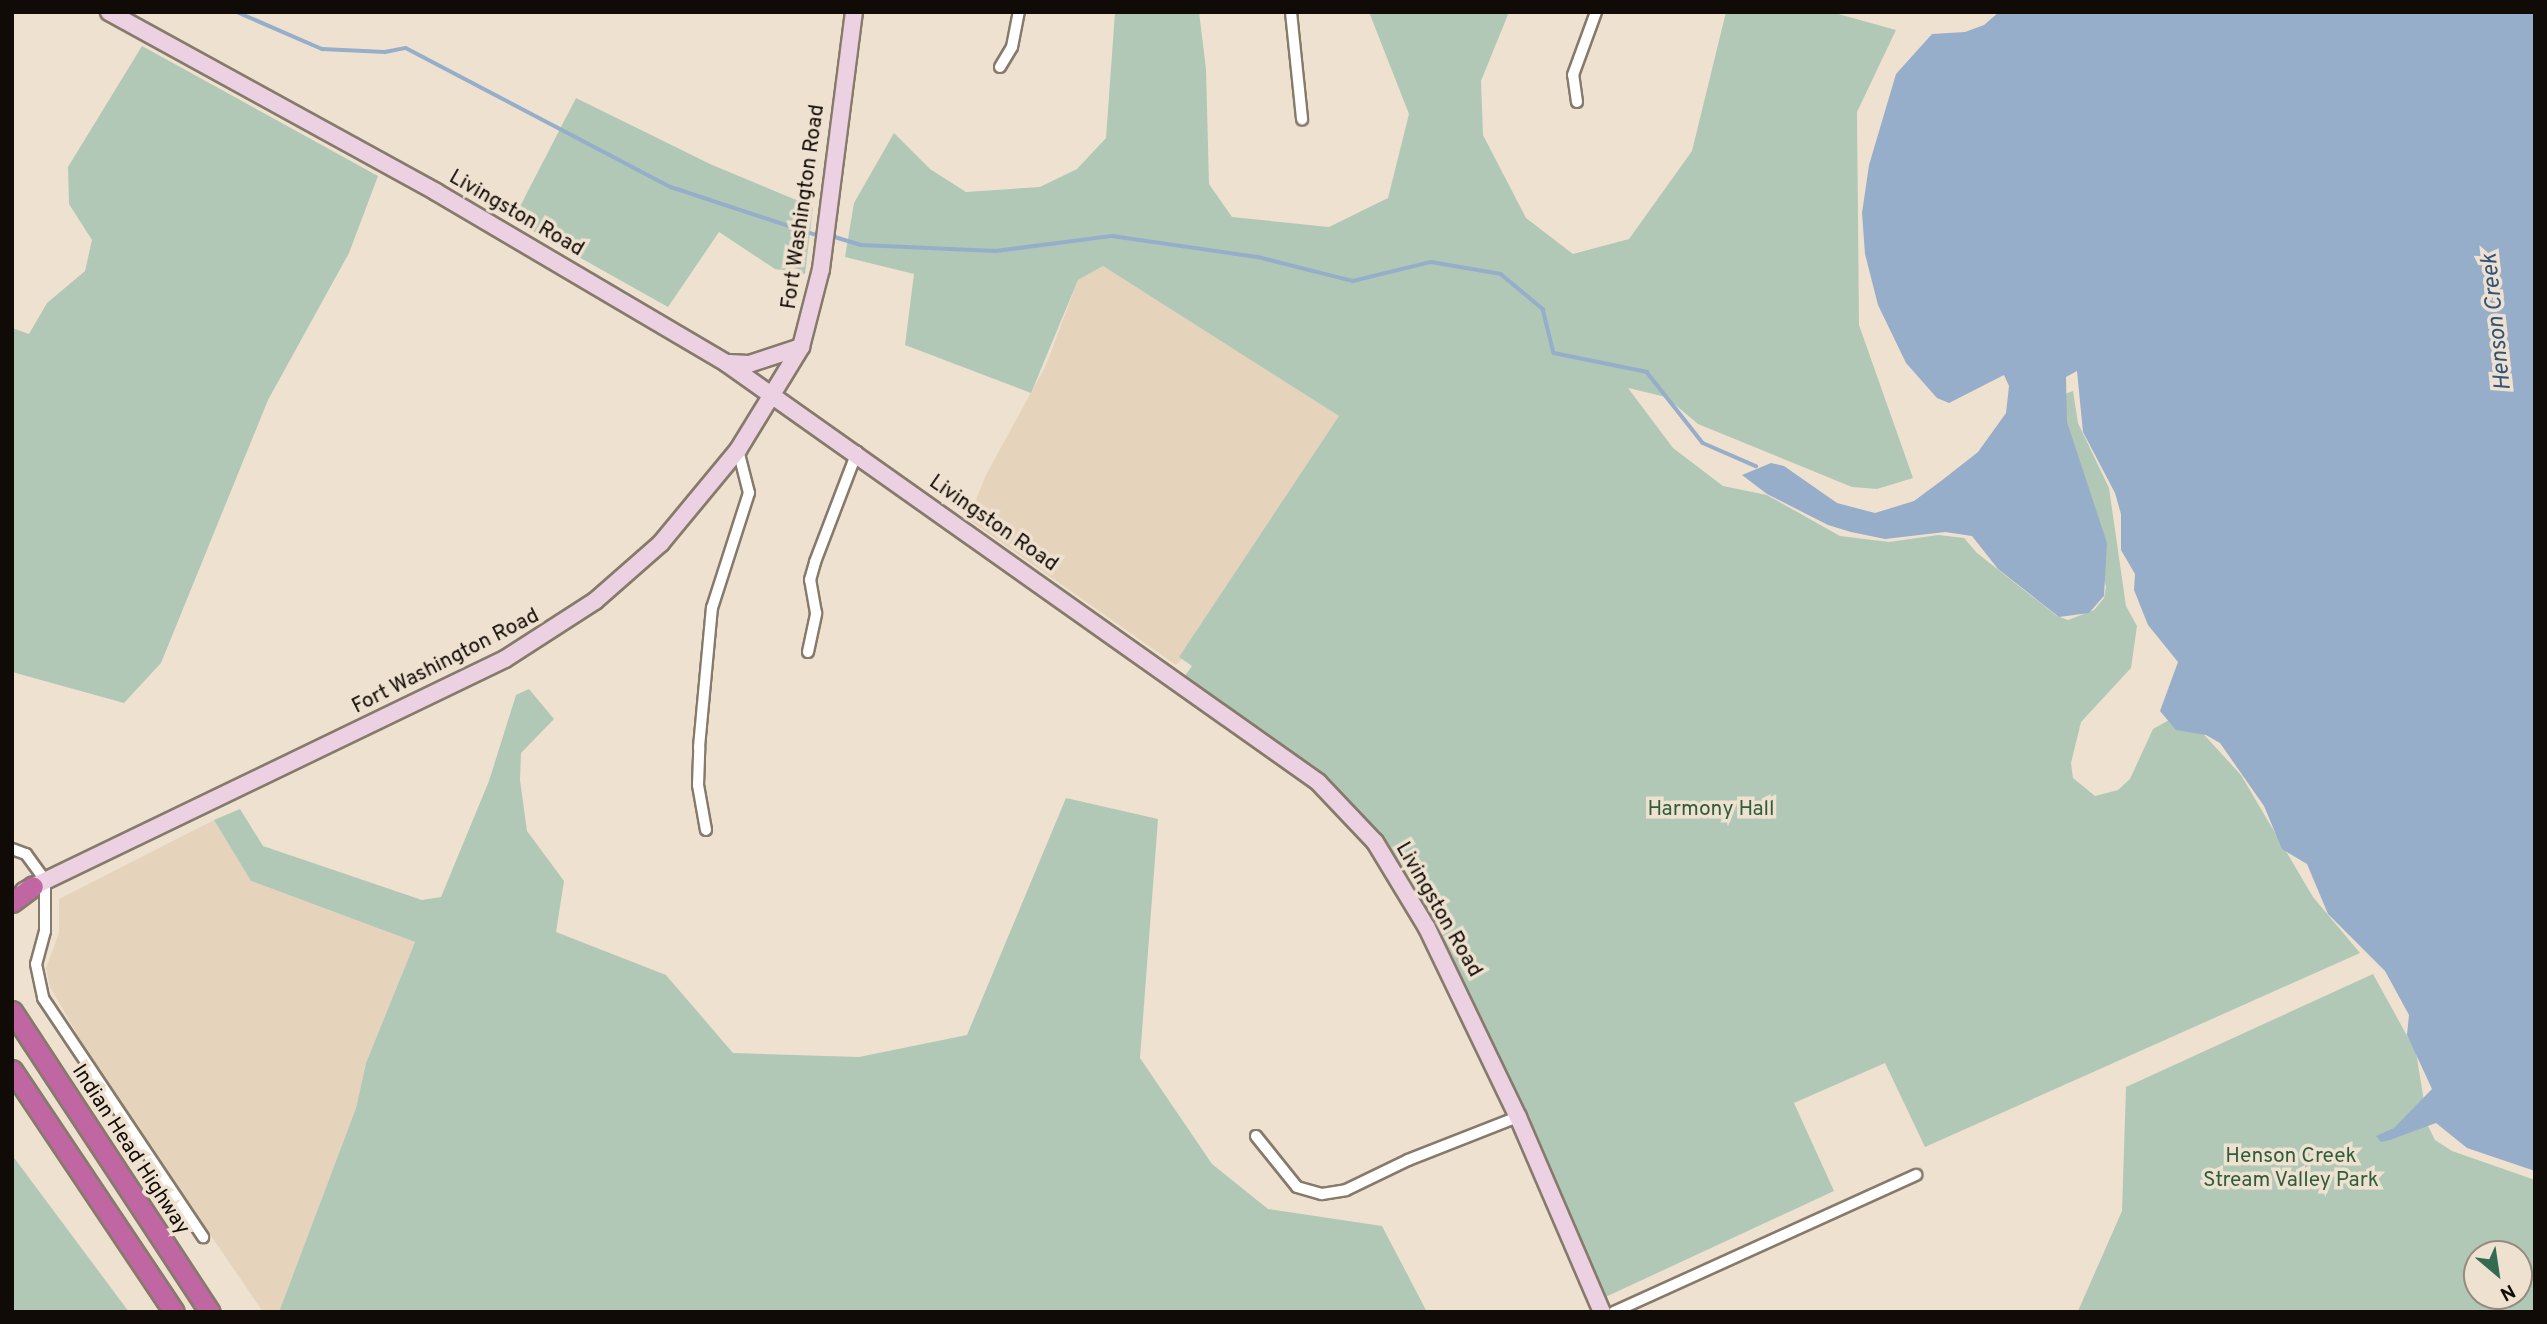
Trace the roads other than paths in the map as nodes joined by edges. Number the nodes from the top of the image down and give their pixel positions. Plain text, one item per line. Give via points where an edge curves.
1 (109, 12) edge
2 (854, 12) edge
3 (1019, 12) edge
4 (1292, 12) edge
5 (1596, 12) edge
6 (1000, 67) dead end
7 (1577, 102) dead end
8 (1302, 119) dead end
9 (801, 347) junction
10 (726, 363) junction
11 (775, 395) junction
12 (738, 450) junction
13 (857, 452) junction
14 (808, 652) dead end
15 (706, 830) dead end
16 (12, 849) edge
17 (23, 892) edge
18 (12, 1001) edge
19 (12, 1011) edge
20 (25, 1029) junction
21 (12, 1070) edge
22 (1518, 1117) junction
23 (1256, 1136) dead end
24 (1916, 1175) dead end
25 (203, 1237) dead end
26 (174, 1312) edge
27 (211, 1312) edge
28 (1602, 1312) edge
29 (1615, 1312) edge

1 - 10 main road, Livingston Road via 436,192
2 - 9 main road, Fort Washington Road via 821,269
3 - 6 street via 1012,47
4 - 8 street
5 - 7 street via 1573,75
9 - 10 main road via 749,364
9 - 11 main road, Fort Washington Road
10 - 11 main road, Livingston Road
11 - 12 main road, Fort Washington Road
11 - 13 main road, Livingston Road
12 - 15 street via 748,493 712,608 699,747 698,786
12 - 17 main road, Fort Washington Road via 653,551 595,601 542,638 454,686
13 - 14 street via 813,571 816,613
13 - 22 main road, Livingston Road via 1295,763 1336,798 1375,842 1408,892
16 - 17 street via 26,854
17 - 25 street via 45,930 36,964 43,998
18 - 20 highway
19 - 20 highway, Indian Head Highway
20 - 27 highway, Indian Head Highway
21 - 26 highway
22 - 23 street via 1346,1190 1322,1194 1297,1187
22 - 28 main road, Livingston Road
24 - 29 street

